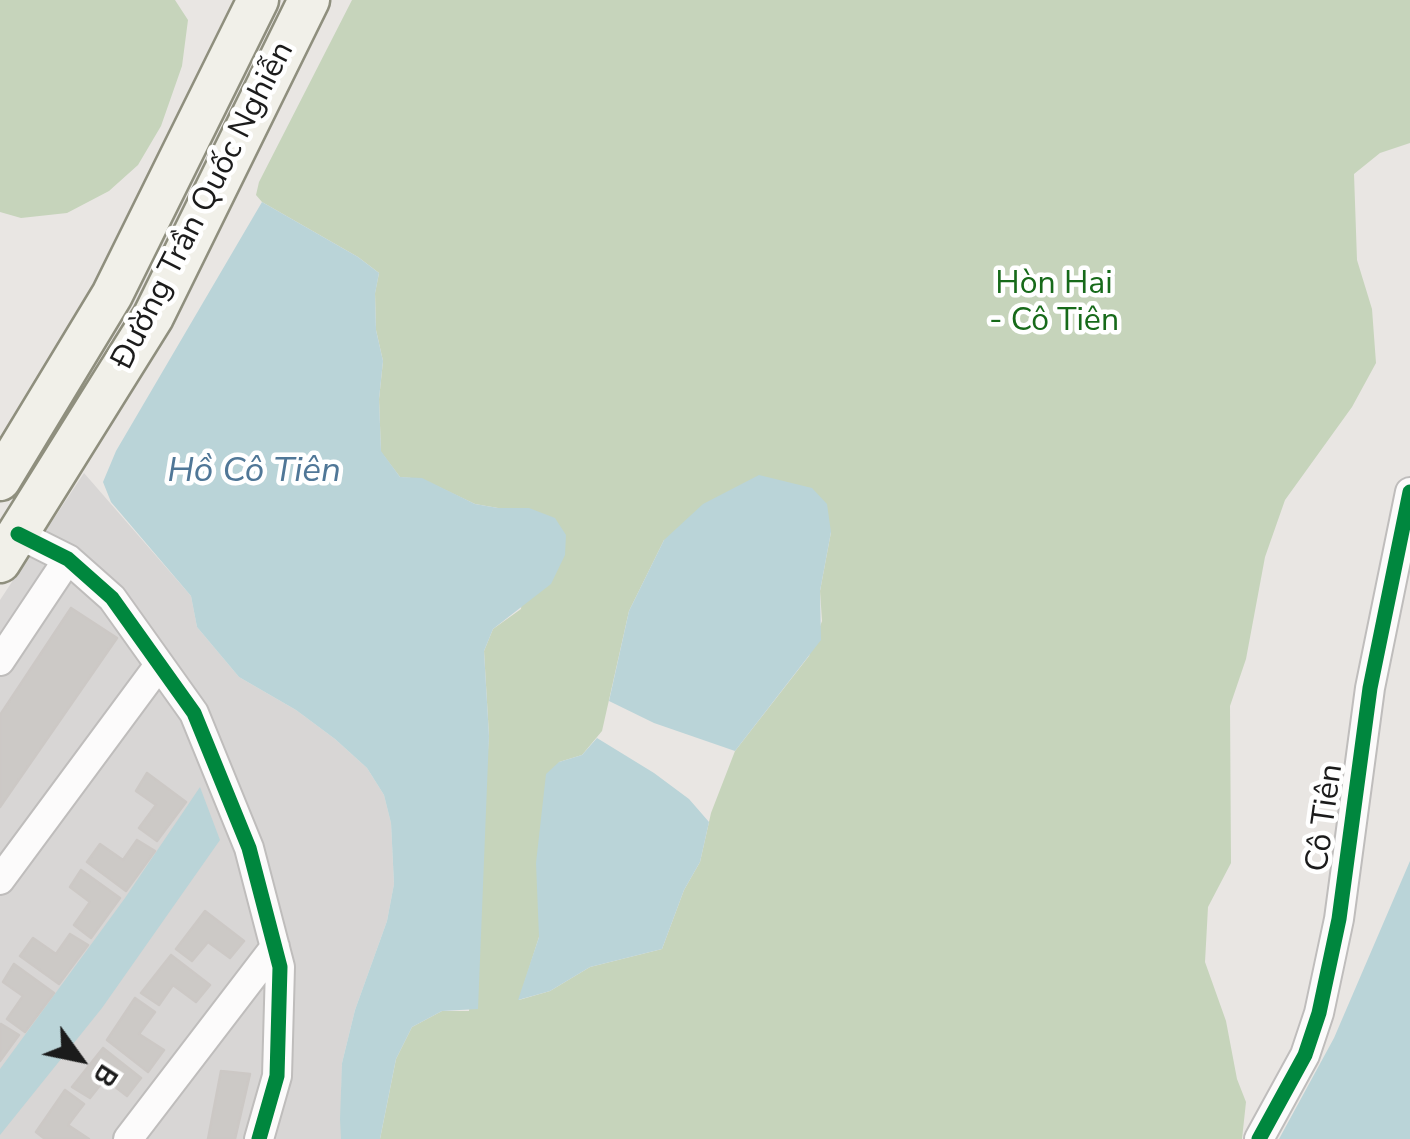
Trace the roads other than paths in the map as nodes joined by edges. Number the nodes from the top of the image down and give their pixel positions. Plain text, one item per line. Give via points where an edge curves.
1 (258, 0) edge
2 (309, 0) edge
3 (0, 480) edge
4 (1410, 492) edge
5 (6, 540) edge
6 (68, 559) junction
7 (0, 661) edge
8 (159, 665) junction
9 (0, 880) edge
10 (274, 947) junction
11 (128, 1139) edge
12 (259, 1139) edge
13 (1259, 1139) edge

1 - 3 main road, Đường Trần Quốc Nghiễn via 112,295
2 - 5 main road, Đường Trần Quốc Nghiễn via 153,316
4 - 13 street, Cô Tiên via 1370,688 1340,920 1319,1014 1305,1055
5 - 6 street
6 - 7 street
6 - 8 street via 112,598
8 - 9 street
8 - 10 street via 194,713 249,848
10 - 11 street
10 - 12 street via 280,967 277,1076

